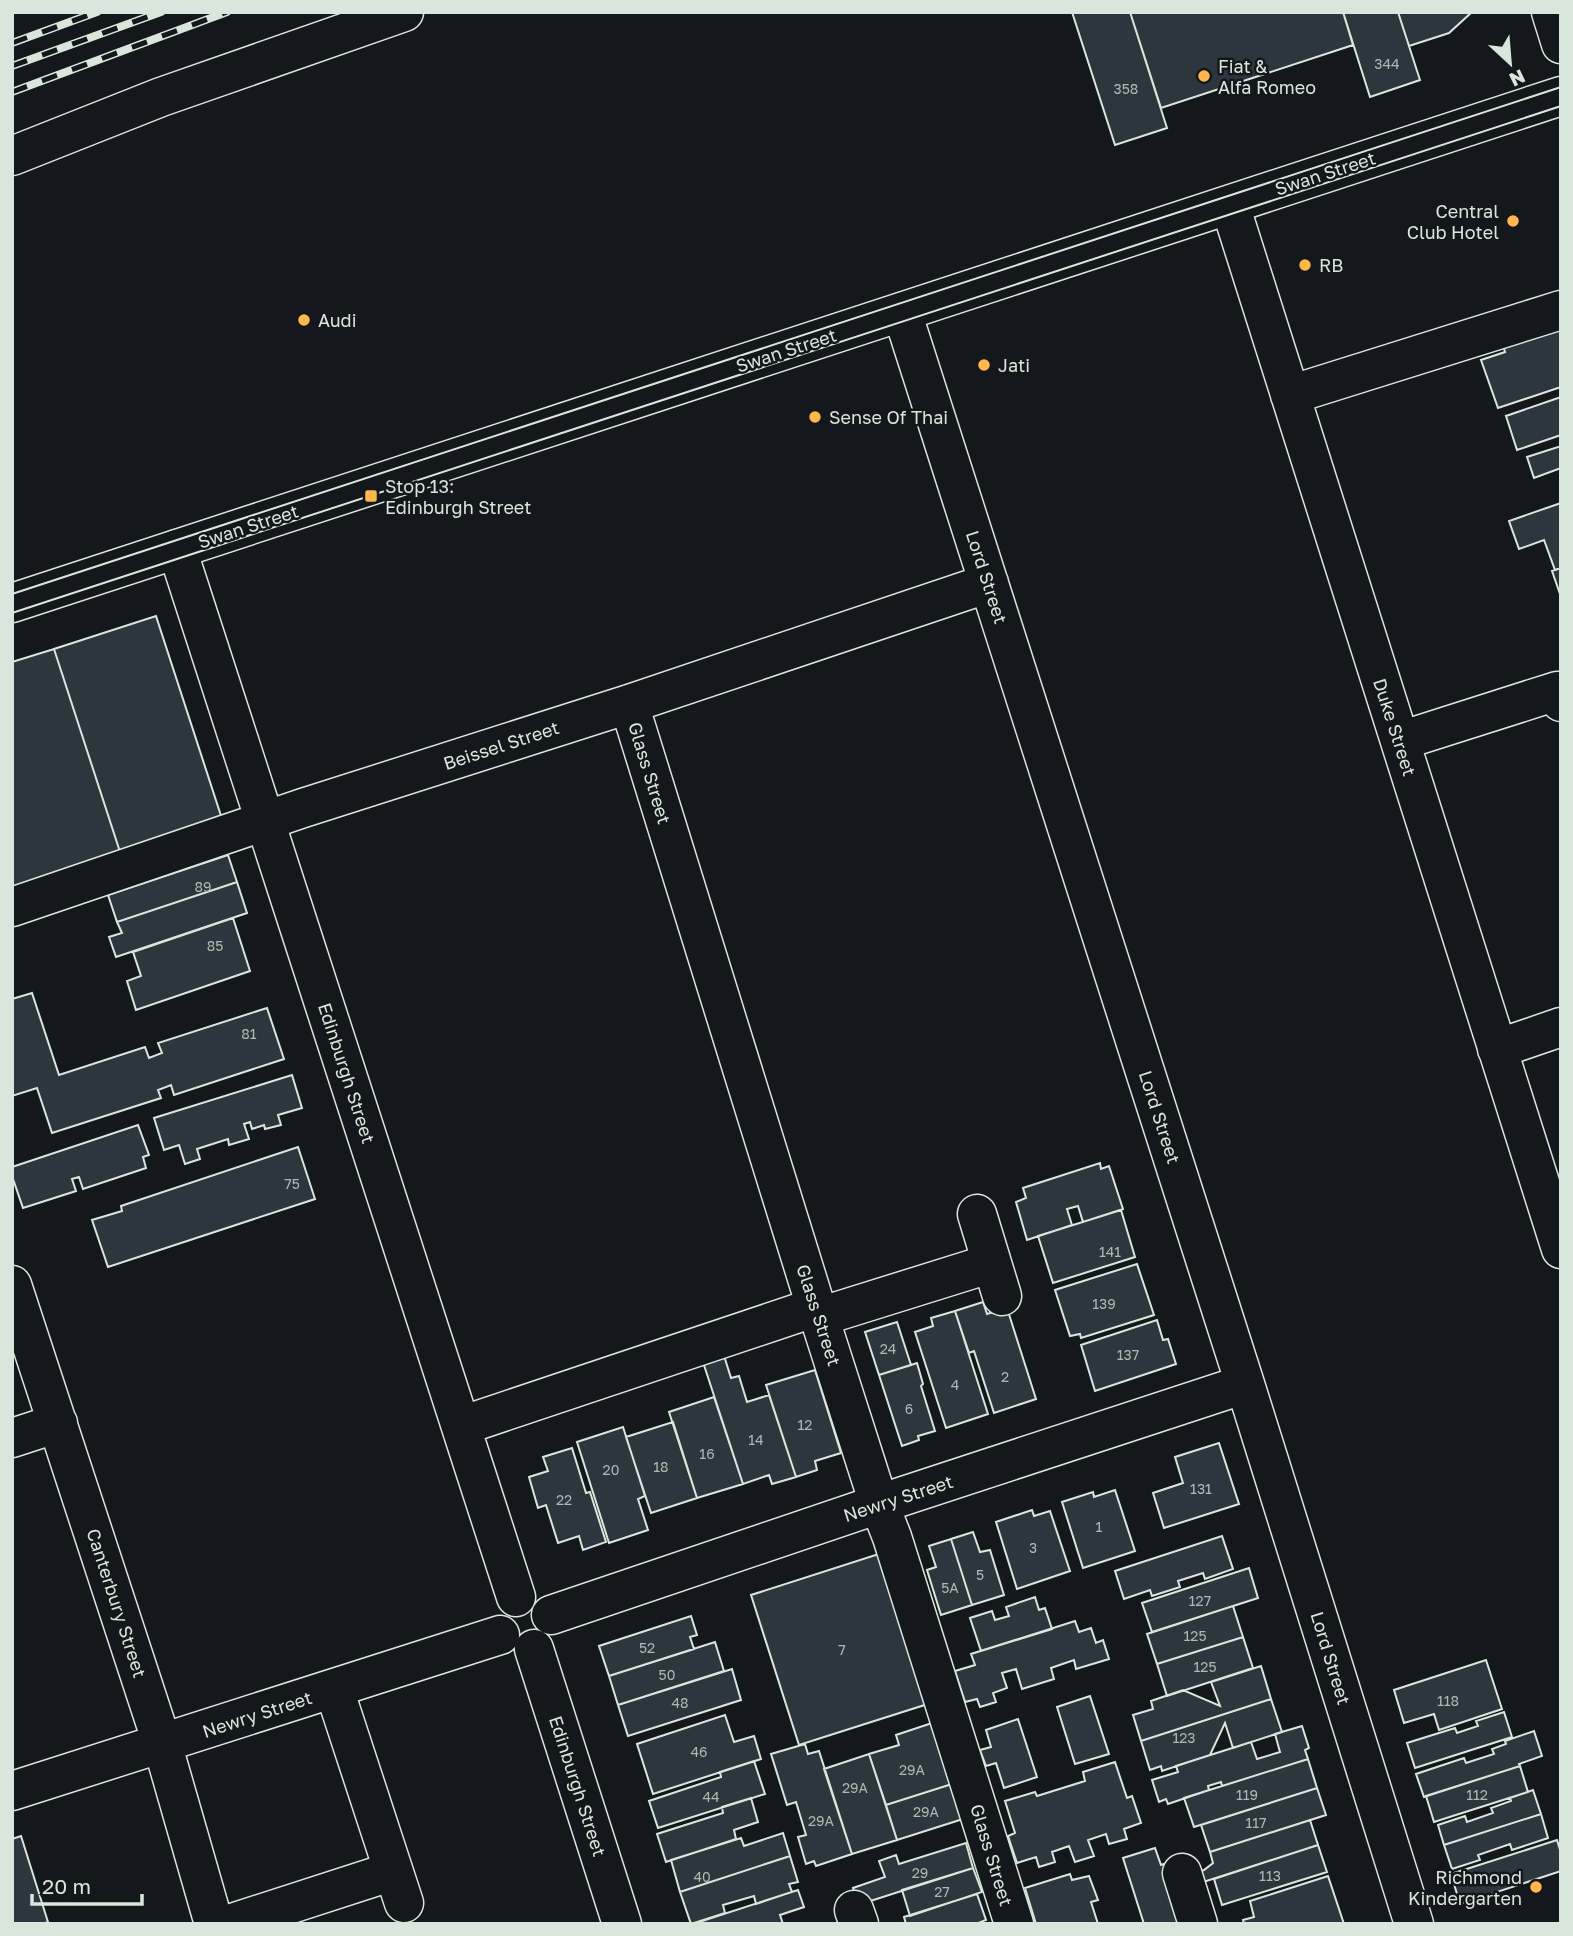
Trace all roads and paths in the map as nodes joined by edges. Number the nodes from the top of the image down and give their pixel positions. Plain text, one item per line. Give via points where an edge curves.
1 (404, 12) edge
2 (1551, 12) edge
3 (1561, 44) edge
4 (1561, 96) edge
5 (12, 156) edge
6 (1230, 205) junction
7 (1561, 310) edge
8 (902, 312) junction
9 (1290, 395) junction
10 (177, 549) junction
11 (989, 583) junction
12 (12, 603) edge
13 (1561, 702) edge
14 (629, 704) junction
15 (1400, 740) junction
16 (265, 821) junction
17 (12, 907) edge
18 (1561, 1027) edge
19 (1497, 1049) junction
20 (977, 1214) dead end
21 (1561, 1249) edge
22 (12, 1285) edge
23 (817, 1312) junction
24 (1245, 1384) junction
25 (58, 1423) junction
26 (461, 1426) junction
27 (12, 1438) edge
28 (879, 1504) junction
29 (516, 1597) junction
30 (551, 1615) junction
31 (517, 1642) junction
32 (334, 1689) junction
33 (162, 1743) junction
34 (12, 1791) edge
35 (1182, 1873) dead end
36 (214, 1924) edge
37 (229, 1924) edge
38 (622, 1924) edge
39 (1014, 1924) edge
40 (1198, 1924) edge
41 (1414, 1924) edge

1 - 5 street via 161,97
2 - 3 street
4 - 6 street, Swan Street
6 - 8 street, Swan Street
6 - 9 street, Duke Street
7 - 9 street
8 - 10 street, Swan Street
8 - 11 street, Lord Street
9 - 15 street, Duke Street
10 - 12 street, Swan Street
10 - 16 street, Edinburgh Street
11 - 14 street, Beissel Street
11 - 24 street, Lord Street
13 - 15 street via 1557,691
14 - 16 street, Beissel Street
14 - 23 street, Glass Street
15 - 19 street, Duke Street
16 - 17 street, Beissel Street
16 - 26 street, Edinburgh Street
18 - 19 street
19 - 21 street, Duke Street
20 - 23 street via 997,1279
22 - 25 street, Canterbury Street
23 - 26 street
23 - 28 street, Glass Street
24 - 28 street, Newry Street
24 - 41 street, Lord Street
25 - 27 street
25 - 33 street, Canterbury Street
26 - 29 street, Edinburgh Street
28 - 30 street, Newry Street
28 - 39 street, Glass Street
29 - 30 street via 535,1597
29 - 31 street via 501,1608 497,1626
30 - 31 street via 550,1633 544,1641
31 - 32 street, Newry Street
31 - 38 street, Edinburgh Street
32 - 33 street, Newry Street
32 - 37 street via 398,1887
33 - 34 street, Newry Street
33 - 36 street, Canterbury Street
35 - 40 street

